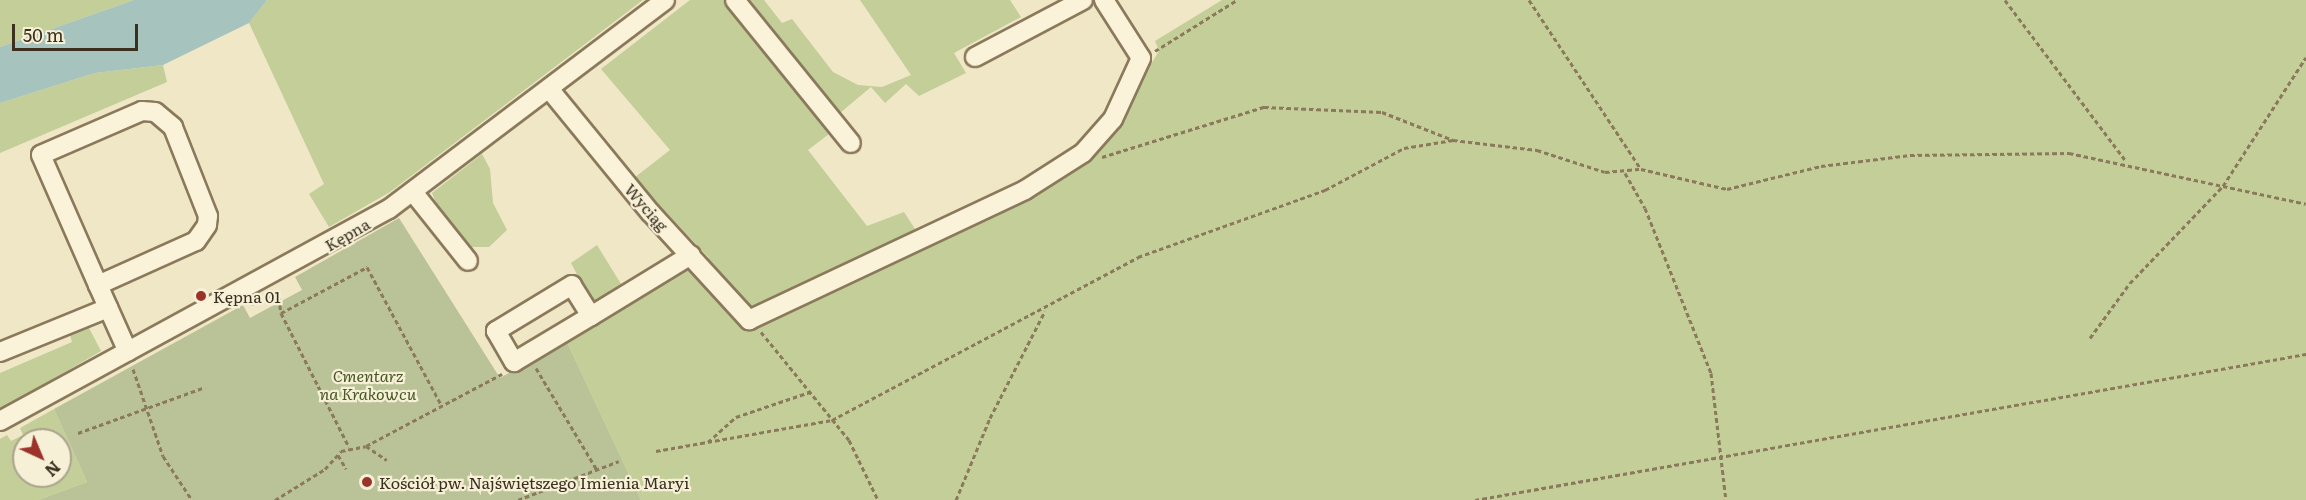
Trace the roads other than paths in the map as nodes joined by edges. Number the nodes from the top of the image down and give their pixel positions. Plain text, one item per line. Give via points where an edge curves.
1 (664, 0) edge
2 (735, 0) edge
3 (1083, 0) edge
4 (1104, 0) edge
5 (975, 57) dead end
6 (550, 90) junction
7 (851, 142) dead end
8 (413, 192) junction
9 (691, 255) junction
10 (468, 261) dead end
11 (98, 285) junction
12 (108, 308) junction
13 (591, 316) junction
14 (0, 352) edge
15 (130, 359) junction
16 (0, 421) edge

1 - 6 street, Kępna
2 - 7 street
3 - 5 street
4 - 9 street, Wyciąg via 1140,55 1136,77 1113,119 1083,153 1025,189 749,320
6 - 8 street, Kępna
6 - 9 street, Wyciąg
8 - 10 street
8 - 15 street, Kępna
9 - 13 street
11 - 11 street via 41,155 142,111 155,112 173,127 208,216 207,225 196,241
11 - 12 street
12 - 14 street
12 - 15 street
13 - 13 street via 523,361 496,331 572,285
15 - 16 street, Kępna

